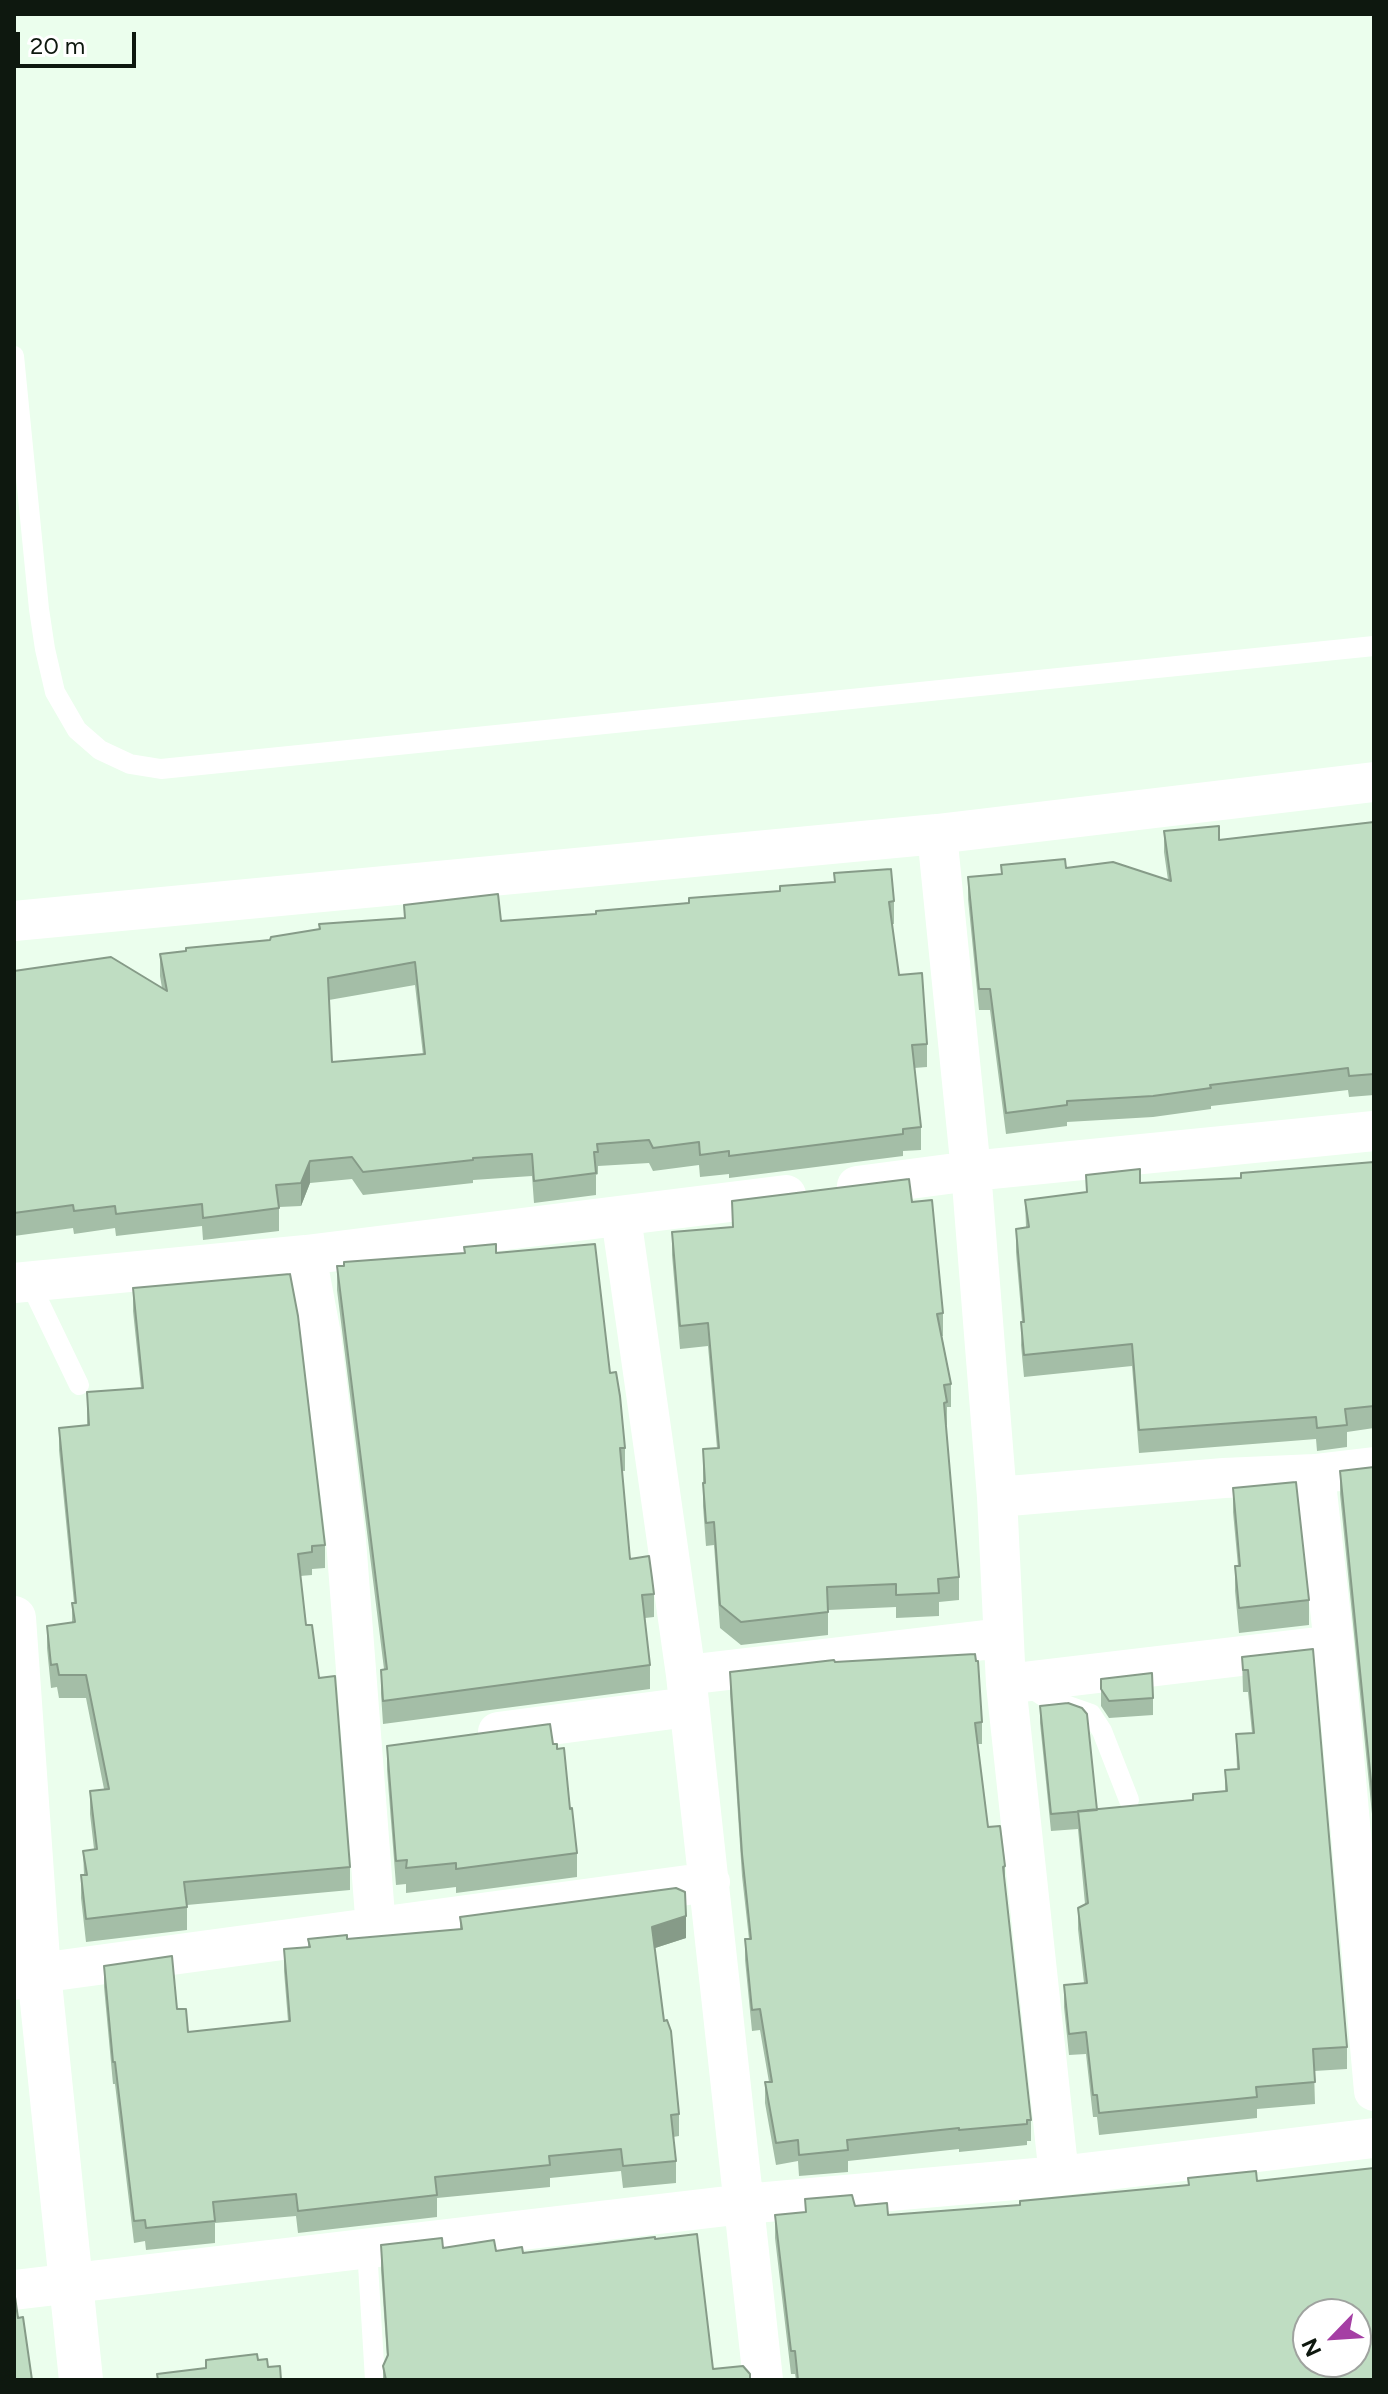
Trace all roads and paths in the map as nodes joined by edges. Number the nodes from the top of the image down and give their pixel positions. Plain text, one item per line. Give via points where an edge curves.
1 (14, 356) edge
2 (1374, 646) edge
3 (1374, 782) edge
4 (937, 834) junction
5 (14, 921) edge
6 (1374, 1131) edge
7 (971, 1171) junction
8 (621, 1217) junction
9 (306, 1255) junction
10 (21, 1282) edge
11 (79, 1385) dead end
12 (1374, 1467) edge
13 (1315, 1474) junction
14 (997, 1497) junction
15 (14, 1618) edge
16 (1002, 1638) junction
17 (1334, 1645) junction
18 (1018, 1683) junction
19 (687, 1691) junction
20 (456, 1738) edge
21 (1129, 1800) dead end
22 (710, 1882) junction
23 (376, 1929) junction
24 (27, 1977) edge
25 (1374, 2091) edge
26 (1374, 2138) edge
27 (1059, 2176) junction
28 (744, 2204) junction
29 (367, 2248) junction
30 (70, 2283) junction
31 (14, 2290) edge
32 (81, 2380) edge
33 (375, 2380) edge
34 (763, 2380) edge

1 - 2 lane via 39,609 55,692 77,730 100,750 130,764 161,769
3 - 4 street
4 - 5 street
4 - 7 street
6 - 7 street
7 - 8 street
7 - 14 street
8 - 9 street
8 - 19 street
9 - 10 street
9 - 23 street via 379,1748
10 - 11 lane
12 - 13 street
13 - 14 street
13 - 17 street
14 - 16 street
15 - 24 main road
16 - 18 street
16 - 19 street
17 - 18 street
17 - 25 street
18 - 21 lane via 1091,1714
18 - 27 street
19 - 20 street
19 - 22 street
22 - 23 street
22 - 28 street
23 - 24 street
24 - 30 main road
26 - 27 street
27 - 28 street
28 - 29 street
28 - 34 street
29 - 30 street
29 - 33 lane
30 - 31 street
30 - 32 main road

